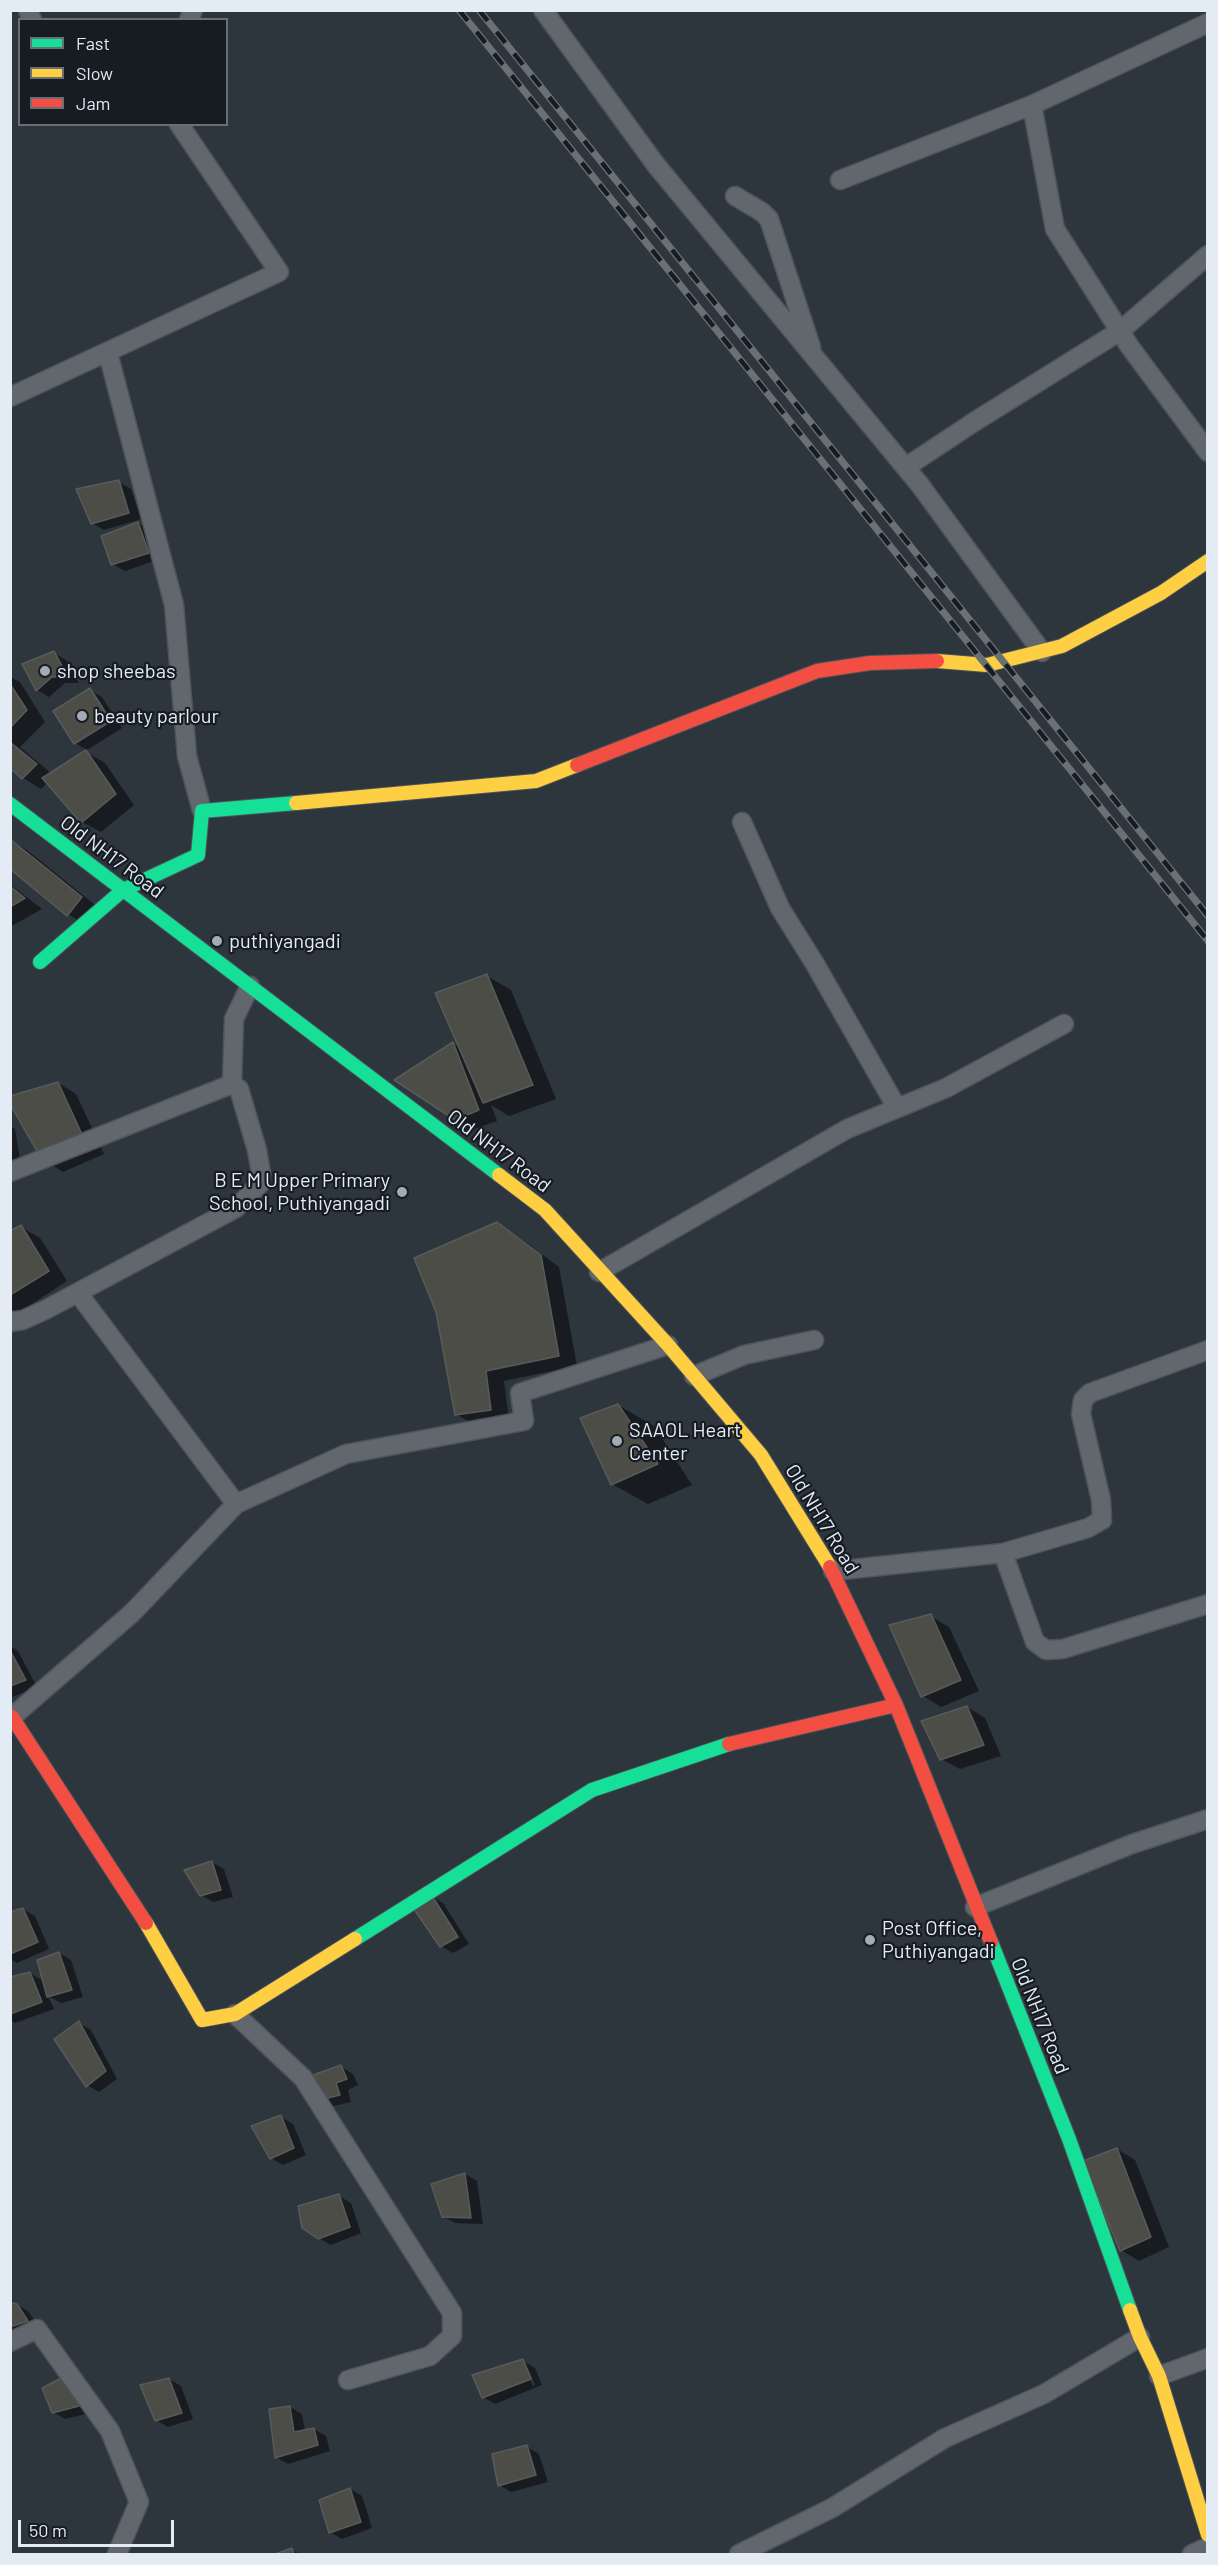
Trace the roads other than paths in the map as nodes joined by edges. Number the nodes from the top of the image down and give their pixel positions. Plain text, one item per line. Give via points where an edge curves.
1 (543, 10) edge
2 (1208, 23) edge
3 (1032, 105) junction
4 (180, 126) edge
5 (840, 180) dead end
6 (735, 196) dead end
7 (1208, 255) edge
8 (1120, 331) junction
9 (108, 353) junction
10 (814, 357) junction
11 (10, 397) edge
12 (1208, 452) edge
13 (906, 468) junction
14 (1208, 561) edge
15 (1042, 652) junction
16 (10, 804) edge
17 (202, 811) junction
18 (742, 822) dead end
19 (123, 890) junction
20 (40, 962) dead end
21 (250, 986) junction
22 (1064, 1024) dead end
23 (232, 1084) junction
24 (897, 1108) junction
25 (10, 1172) edge
26 (599, 1272) junction
27 (78, 1293) junction
28 (10, 1322) edge
29 (814, 1340) dead end
30 (668, 1345) junction
31 (1208, 1350) edge
32 (694, 1376) junction
33 (236, 1504) junction
34 (1003, 1553) junction
35 (833, 1571) junction
36 (1208, 1604) edge
37 (896, 1705) junction
38 (11, 1716) edge
39 (1208, 1819) edge
40 (975, 1907) junction
41 (235, 2014) junction
42 (1140, 2337) junction
43 (10, 2342) edge
44 (1208, 2358) edge
45 (1159, 2376) junction
46 (348, 2380) dead end
47 (1208, 2535) edge
48 (1208, 2547) edge
49 (117, 2554) edge
50 (740, 2554) edge
51 (1192, 2554) edge

1 - 10 street via 656,165
2 - 3 street
3 - 5 street
3 - 8 street via 1055,229
4 - 9 street via 279,272
6 - 10 street via 769,219
7 - 8 street
8 - 12 street
8 - 13 street
9 - 11 street
9 - 17 street via 174,605 187,756
10 - 13 street
13 - 15 street
14 - 15 street via 1113,621
15 - 17 street via 987,665 943,661 870,663 817,671 536,781
16 - 19 street, Old NH17 Road
17 - 19 street via 198,855
18 - 24 street via 780,908
19 - 20 street
19 - 21 street, Old NH17 Road
21 - 23 street via 234,1019
21 - 26 street, Old NH17 Road via 545,1210
22 - 24 street via 946,1088
23 - 25 street
23 - 27 street via 239,1089 257,1150 259,1185 236,1208
24 - 26 street via 847,1129
26 - 30 street, Old NH17 Road
27 - 28 street via 23,1320
27 - 33 street
29 - 32 street via 744,1356
30 - 32 street, Old NH17 Road
30 - 33 street via 520,1393 524,1421 346,1454
31 - 34 street via 1090,1393 1083,1400 1081,1414 1102,1520 1088,1528
32 - 35 street, Old NH17 Road via 761,1455
33 - 38 street via 132,1613
34 - 35 street
34 - 36 street via 1035,1642 1046,1650 1063,1649
35 - 37 street, Old NH17 Road
37 - 40 street, Old NH17 Road
37 - 41 street via 723,1745 592,1790
38 - 41 street via 157,1940 202,2020
39 - 40 street via 1132,1844
40 - 42 street, Old NH17 Road via 1070,2139
41 - 46 street via 303,2078 452,2313 452,2336 430,2356
42 - 45 street, Old NH17 Road
42 - 50 street via 1044,2394 945,2438 832,2508
43 - 49 street via 37,2329 110,2431 139,2502
44 - 45 street
45 - 47 street, Old NH17 Road
48 - 51 street

